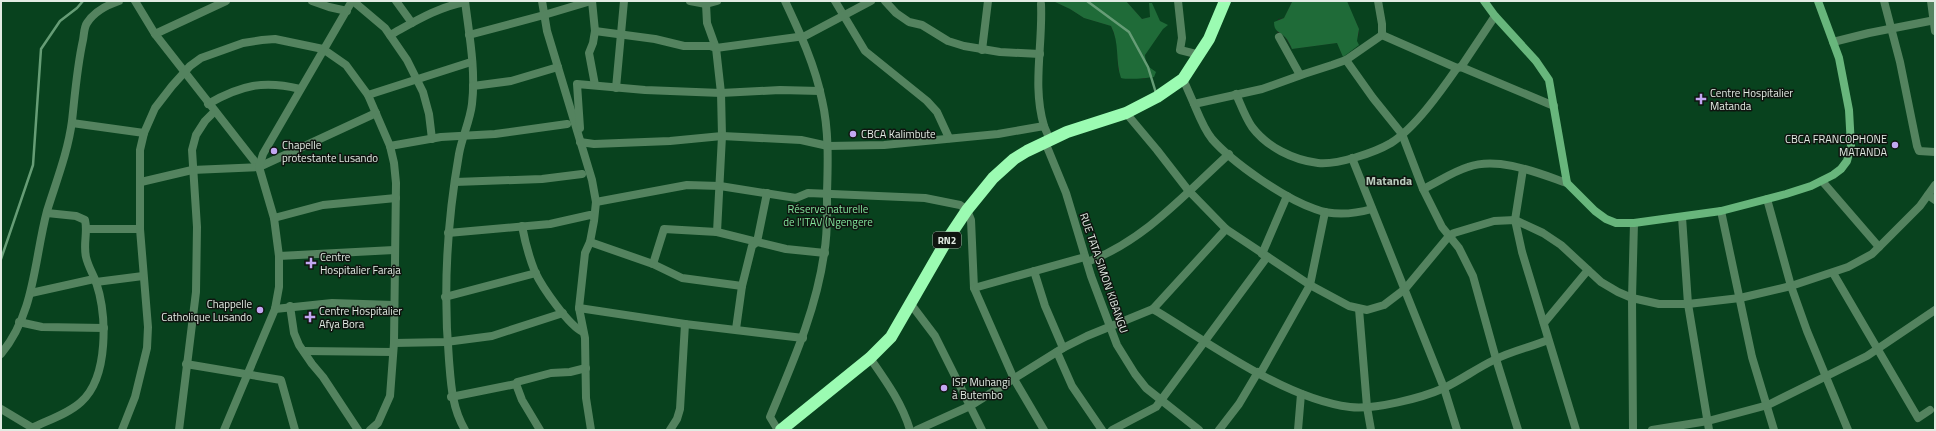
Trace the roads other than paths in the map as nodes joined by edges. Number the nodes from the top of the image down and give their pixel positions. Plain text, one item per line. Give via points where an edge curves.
1 (119, 1) edge
2 (135, 1) edge
3 (226, 1) edge
4 (312, 1) edge
5 (352, 1) edge
6 (396, 1) edge
7 (465, 1) edge
8 (542, 1) edge
9 (591, 1) edge
10 (624, 1) edge
11 (690, 1) edge
12 (716, 1) edge
13 (785, 1) edge
14 (835, 1) edge
15 (871, 1) edge
16 (885, 1) edge
17 (988, 1) edge
18 (1178, 1) edge
19 (1225, 1) edge
20 (1378, 1) edge
21 (1484, 1) edge
22 (1818, 1) edge
23 (1884, 1) edge
24 (1930, 1) edge
25 (706, 4) junction
26 (1041, 4) dead end
27 (347, 11) junction
28 (544, 16) junction
29 (843, 16) junction
30 (1495, 16) junction
31 (1934, 20) edge
32 (412, 23) junction
33 (1892, 28) junction
34 (595, 31) junction
35 (1935, 31) edge
36 (155, 34) junction
37 (390, 35) junction
38 (469, 35) junction
39 (622, 35) junction
40 (1382, 35) junction
41 (802, 37) junction
42 (1279, 37) dead end
43 (1833, 42) junction
44 (716, 48) junction
45 (323, 49) junction
46 (982, 50) junction
47 (1040, 54) junction
48 (1200, 55) junction
49 (1346, 60) junction
50 (471, 62) junction
51 (558, 67) junction
52 (1459, 67) junction
53 (184, 72) junction
54 (1300, 75) junction
55 (417, 78) junction
56 (1183, 79) junction
57 (596, 85) junction
58 (472, 86) junction
59 (616, 88) junction
60 (300, 89) junction
61 (820, 91) junction
62 (721, 93) junction
63 (1236, 94) junction
64 (368, 95) junction
65 (208, 104) junction
66 (1194, 104) junction
67 (1554, 106) junction
68 (215, 112) junction
69 (376, 113) junction
70 (1126, 113) junction
71 (72, 123) junction
72 (567, 124) dead end
73 (1044, 126) junction
74 (144, 132) junction
75 (1402, 134) junction
76 (464, 135) junction
77 (722, 136) junction
78 (432, 138) junction
79 (949, 138) junction
80 (1047, 141) junction
81 (580, 142) junction
82 (390, 146) junction
83 (828, 146) junction
84 (1935, 152) edge
85 (1229, 154) junction
86 (1352, 158) junction
87 (259, 168) junction
88 (1523, 168) junction
89 (192, 170) junction
90 (582, 174) dead end
91 (1822, 181) junction
92 (141, 182) junction
93 (455, 182) junction
94 (1567, 183) junction
95 (1935, 185) edge
96 (720, 186) junction
97 (1423, 189) junction
98 (1188, 190) junction
99 (767, 193) junction
100 (1928, 194) junction
101 (827, 195) junction
102 (1288, 196) junction
103 (396, 198) junction
104 (1767, 199) junction
105 (1935, 200) edge
106 (596, 202) junction
107 (1372, 209) junction
108 (967, 210) junction
109 (1721, 211) junction
110 (47, 212) junction
111 (1325, 212) junction
112 (590, 216) dead end
113 (1682, 217) junction
114 (274, 218) junction
115 (1516, 220) junction
116 (1634, 223) junction
117 (522, 226) junction
118 (87, 228) junction
119 (140, 229) junction
120 (1226, 229) junction
121 (717, 232) junction
122 (448, 233) junction
123 (1449, 236) junction
124 (590, 242) junction
125 (757, 242) junction
126 (1879, 247) junction
127 (394, 250) junction
128 (824, 253) junction
129 (279, 256) junction
130 (1265, 256) junction
131 (1086, 260) junction
132 (653, 264) junction
133 (1588, 270) junction
134 (1034, 271) junction
135 (536, 273) junction
136 (1833, 273) junction
137 (143, 276) junction
138 (95, 280) junction
139 (1310, 285) junction
140 (742, 286) junction
141 (1791, 286) junction
142 (974, 288) junction
143 (1405, 289) junction
144 (31, 293) junction
145 (445, 297) junction
146 (1632, 298) junction
147 (1740, 298) junction
148 (910, 303) junction
149 (1688, 304) junction
150 (394, 305) junction
151 (290, 306) junction
152 (579, 308) junction
153 (275, 309) junction
154 (1153, 309) junction
155 (1360, 309) junction
156 (1935, 310) edge
157 (563, 313) junction
158 (19, 322) junction
159 (1544, 323) junction
160 (685, 324) junction
161 (1110, 327) junction
162 (104, 328) junction
163 (736, 329) junction
164 (583, 332) junction
165 (803, 338) junction
166 (1548, 340) junction
167 (1206, 341) junction
168 (446, 342) junction
169 (394, 348) junction
170 (1878, 349) junction
171 (1060, 350) junction
172 (304, 351) junction
173 (1, 354) edge
174 (870, 358) junction
175 (1496, 359) junction
176 (186, 364) junction
177 (586, 368) junction
178 (1259, 373) junction
179 (246, 375) junction
180 (1827, 377) junction
181 (1014, 379) junction
182 (516, 384) junction
183 (1444, 388) junction
184 (1301, 394) junction
185 (451, 397) junction
186 (1162, 401) junction
187 (1768, 405) junction
188 (970, 406) junction
189 (1367, 407) junction
190 (1, 409) edge
191 (1930, 410) dead end
192 (1708, 421) junction
193 (34, 429) edge
194 (122, 430) edge
195 (179, 430) edge
196 (224, 430) edge
197 (295, 430) edge
198 (358, 430) edge
199 (370, 430) edge
200 (465, 430) edge
201 (540, 430) edge
202 (591, 430) edge
203 (670, 430) edge
204 (778, 430) edge
205 (781, 430) edge
206 (910, 430) edge
207 (917, 430) edge
208 (982, 430) edge
209 (1044, 430) edge
210 (1102, 430) edge
211 (1112, 430) edge
212 (1199, 430) edge
213 (1219, 430) edge
214 (1298, 430) edge
215 (1371, 430) edge
216 (1456, 430) edge
217 (1518, 430) edge
218 (1576, 430) edge
219 (1634, 430) edge
220 (1652, 430) edge
221 (1709, 430) edge
222 (1774, 430) edge
223 (1848, 430) edge

1 - 71 street via 96,13 87,24 78,58
2 - 36 street
3 - 36 street
4 - 27 street
5 - 27 street
5 - 37 street
6 - 32 street
7 - 32 street
7 - 38 street
8 - 28 street
9 - 28 street
9 - 34 street
10 - 39 street
11 - 25 street
12 - 25 street
13 - 41 street
14 - 29 street
15 - 29 street
16 - 46 street via 909,22 922,25 948,41
17 - 46 street
18 - 48 street via 1182,38 1180,50
19 - 48 highway, RN2
20 - 40 street
21 - 30 street
22 - 43 street
23 - 33 street
24 - 31 street
25 - 44 street via 708,23
26 - 47 street, RUE TATA SIMON KIBANGU
27 - 45 street
28 - 38 street
28 - 51 street
29 - 41 street
29 - 79 street via 865,51 937,112
30 - 52 street
30 - 67 street via 1545,72 1552,89
31 - 33 street
31 - 35 street
32 - 37 street
33 - 43 street
33 - 84 street via 1917,146 1919,151
34 - 39 street
34 - 57 street via 589,53
36 - 53 street
37 - 55 street
38 - 50 street
39 - 44 street via 656,39 684,46
39 - 59 street
40 - 49 street
40 - 52 street
41 - 44 street
41 - 61 street
42 - 54 street
43 - 91 street via 1845,82 1851,146 1847,161 1841,169
44 - 62 street
45 - 53 street via 275,39 262,40 201,58
45 - 60 street
45 - 64 street via 346,65
46 - 47 street
47 - 73 street, RUE TATA SIMON KIBANGU via 1038,97
48 - 56 highway, RN2
49 - 54 street
49 - 75 street
50 - 55 street
50 - 58 street
51 - 58 street via 511,82
51 - 81 street
52 - 67 street
52 - 75 street
53 - 65 street
53 - 74 street via 156,108
54 - 63 street via 1262,90
55 - 64 street
55 - 78 street via 429,114
56 - 66 street
56 - 70 highway, RN2 via 1157,98
57 - 59 street
57 - 81 street via 577,84
58 - 76 street via 472,104
59 - 62 street
60 - 65 street via 274,84 251,86
60 - 87 street via 263,154
61 - 62 street
61 - 83 street
62 - 77 street
63 - 66 street
63 - 86 street via 1253,127 1279,150 1318,163
64 - 69 street
65 - 68 street
66 - 85 street via 1212,139
67 - 94 street
68 - 87 street
68 - 89 street via 204,121 196,135 192,150
69 - 82 street
69 - 87 street
70 - 80 highway, RN2
70 - 98 street
71 - 74 street
71 - 110 street
72 - 76 street via 495,134
73 - 79 street via 998,134
73 - 80 street, RUE TATA SIMON KIBANGU
74 - 92 street via 140,150
75 - 86 street via 1390,143
75 - 97 street
76 - 78 street
76 - 93 street
77 - 81 street via 670,141 594,144
77 - 83 street via 801,140
77 - 96 street
78 - 82 street
79 - 83 street via 884,145
80 - 108 highway, RN2 via 1014,159 993,178
80 - 131 street, RUE TATA SIMON KIBANGU
81 - 106 street
82 - 103 street via 394,163
83 - 101 street
85 - 98 street
85 - 102 street via 1274,189
86 - 107 street
87 - 89 street
87 - 114 street
88 - 94 street
88 - 97 street via 1477,164
88 - 115 street
89 - 92 street
89 - 176 street via 197,227 196,292
90 - 93 street via 542,179
91 - 104 street
91 - 126 street
92 - 119 street
93 - 122 street
94 - 116 street via 1606,219 1616,223
95 - 100 street
96 - 99 street
96 - 106 street via 687,185
96 - 121 street
97 - 123 street
98 - 120 street
98 - 131 street via 1138,235 1109,254
99 - 101 street via 796,198 808,193
99 - 125 street
100 - 105 street
100 - 126 street via 1920,206
101 - 108 street via 925,198 960,205
101 - 128 street via 828,220
102 - 111 street
102 - 130 street
103 - 114 street via 323,205
103 - 127 street
104 - 109 street
104 - 141 street
106 - 124 street
107 - 111 street via 1353,214
107 - 143 street
108 - 142 street via 971,220
108 - 148 highway, RN2
109 - 113 street
109 - 147 street
110 - 118 street via 76,216 85,220
110 - 144 street
111 - 139 street
112 - 117 street via 550,224
113 - 116 street
113 - 149 street
114 - 129 street
115 - 123 street via 1494,221
115 - 133 street via 1561,245
115 - 159 street via 1522,252
116 - 146 street
117 - 122 street
117 - 135 street
118 - 119 street
118 - 138 street via 86,257
119 - 137 street
120 - 130 street
120 - 154 street
121 - 125 street
121 - 132 street via 664,229
122 - 145 street
123 - 143 street
123 - 175 street via 1459,248 1473,276
124 - 132 street
124 - 152 street via 585,253
125 - 128 street via 804,252
125 - 140 street via 752,246
126 - 136 street via 1872,254
127 - 129 street
127 - 150 street
128 - 165 street
129 - 153 street via 279,287
130 - 139 street
130 - 167 street
131 - 134 street
131 - 161 street, RUE TATA SIMON KIBANGU
132 - 140 street via 682,278
133 - 146 street via 1601,282
133 - 159 street
134 - 142 street
134 - 171 street
135 - 145 street
135 - 157 street via 557,308
136 - 141 street
136 - 170 street
137 - 138 street
137 - 194 street via 148,327 147,348 135,396
138 - 144 street
138 - 162 street
139 - 155 street via 1349,306
139 - 178 street
140 - 163 street
141 - 147 street
141 - 180 street
142 - 181 street
143 - 155 street via 1384,305 1367,310
143 - 183 street
144 - 158 street
145 - 168 street
146 - 149 street via 1659,304
146 - 219 street
147 - 149 street
147 - 187 street via 1752,356
148 - 174 highway, RN2 via 891,337
148 - 188 street via 935,336
149 - 192 street
150 - 151 street via 332,303
150 - 169 street
151 - 153 street
151 - 172 street via 294,333
152 - 160 street
152 - 164 street
153 - 179 street
154 - 161 street
154 - 167 street
155 - 189 street
156 - 170 street
157 - 164 street
157 - 168 street via 492,336
158 - 162 street via 42,328
158 - 173 street
159 - 166 street
160 - 163 street
160 - 203 street via 680,409
161 - 171 street
161 - 186 street, RUE TATA SIMON KIBANGU via 1117,345 1135,374
162 - 193 street via 100,368 87,396 66,412
163 - 165 street
164 - 177 street
165 - 204 street via 770,417
166 - 175 street
166 - 218 street
167 - 178 street
167 - 186 street
168 - 169 street
168 - 185 street
169 - 172 street
169 - 199 street via 390,396 378,423
170 - 180 street
170 - 191 street via 1918,418
171 - 181 street
171 - 210 street via 1072,386
172 - 198 street
174 - 205 highway, RN2
174 - 206 street via 906,415
175 - 183 street
175 - 217 street
176 - 179 street
176 - 195 street
177 - 182 street via 551,373
177 - 202 street via 586,398
178 - 184 street
178 - 213 street
179 - 196 street
179 - 197 street via 281,380
180 - 187 street
180 - 223 street
181 - 188 street
181 - 209 street
182 - 185 street
182 - 201 street via 522,400
183 - 189 street
183 - 216 street
184 - 189 street via 1336,405
184 - 214 street
185 - 200 street
186 - 211 street via 1156,407
186 - 212 street, RUE TATA SIMON KIBANGU
187 - 192 street
187 - 222 street
188 - 207 street
188 - 208 street
189 - 215 street
190 - 193 street
192 - 220 street
192 - 221 street

